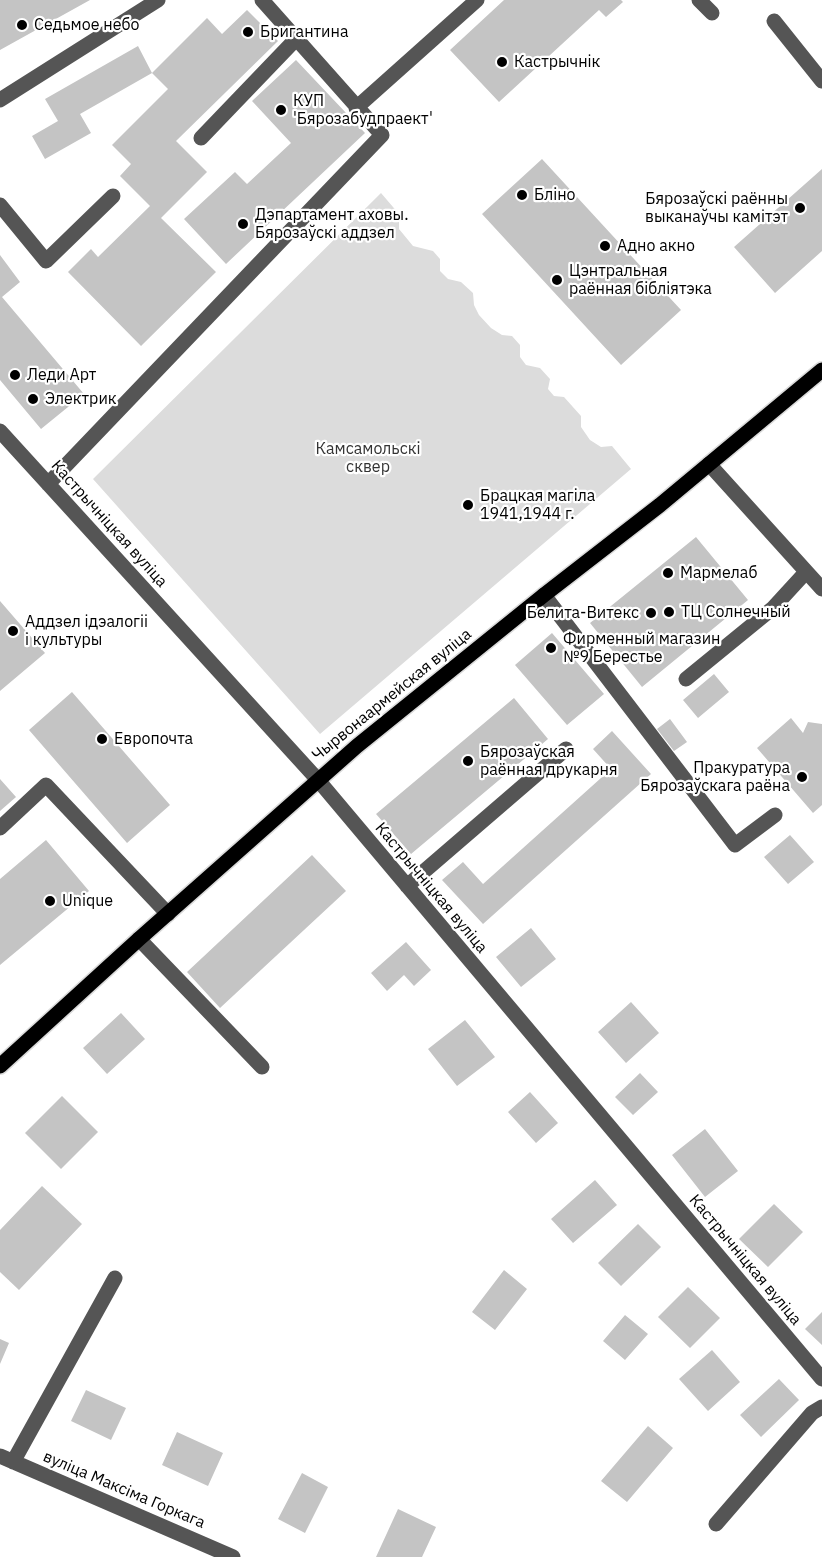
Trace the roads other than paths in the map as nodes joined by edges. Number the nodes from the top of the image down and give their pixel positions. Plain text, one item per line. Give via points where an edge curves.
1 (158, 0) edge
2 (262, 0) edge
3 (477, 0) edge
4 (699, 0) edge
5 (712, 13) dead end
6 (774, 21) dead end
7 (296, 39) junction
8 (822, 81) edge
9 (0, 100) edge
10 (356, 108) junction
11 (201, 138) dead end
12 (113, 196) dead end
13 (0, 205) edge
14 (822, 370) edge
15 (0, 431) edge
16 (709, 464) junction
17 (48, 484) junction
18 (806, 572) junction
19 (822, 589) edge
20 (544, 595) junction
21 (686, 679) dead end
22 (566, 749) dead end
23 (318, 780) junction
24 (775, 815) dead end
25 (0, 828) edge
26 (407, 886) junction
27 (168, 914) junction
28 (139, 939) junction
29 (0, 1066) edge
30 (262, 1067) dead end
31 (115, 1278) dead end
32 (822, 1380) edge
33 (822, 1407) edge
34 (6, 1459) edge
35 (716, 1524) dead end
36 (233, 1557) edge

1 - 9 street
2 - 7 street
3 - 10 street
4 - 5 street
6 - 8 street
7 - 10 street
7 - 11 street
10 - 17 street via 382,135
12 - 13 street via 46,261
14 - 16 main road, Чырвонаармейская вуліца
15 - 17 street, Кастрычніцкая вуліца
16 - 18 street
16 - 20 main road, Чырвонаармейская вуліца
17 - 23 street, Кастрычніцкая вуліца
18 - 19 street
18 - 21 street via 773,608
20 - 23 main road, Чырвонаармейская вуліца
20 - 24 street via 735,845
22 - 26 street
23 - 26 street, Кастрычніцкая вуліца
23 - 27 main road, Чырвонаармейская вуліца
25 - 27 street via 46,785
26 - 32 street, Кастрычніцкая вуліца
27 - 28 main road, Чырвонаармейская вуліца
28 - 29 main road, Чырвонаармейская вуліца
28 - 30 street
31 - 34 street
33 - 35 street via 812,1413
34 - 36 street, вуліца Максіма Горкага

